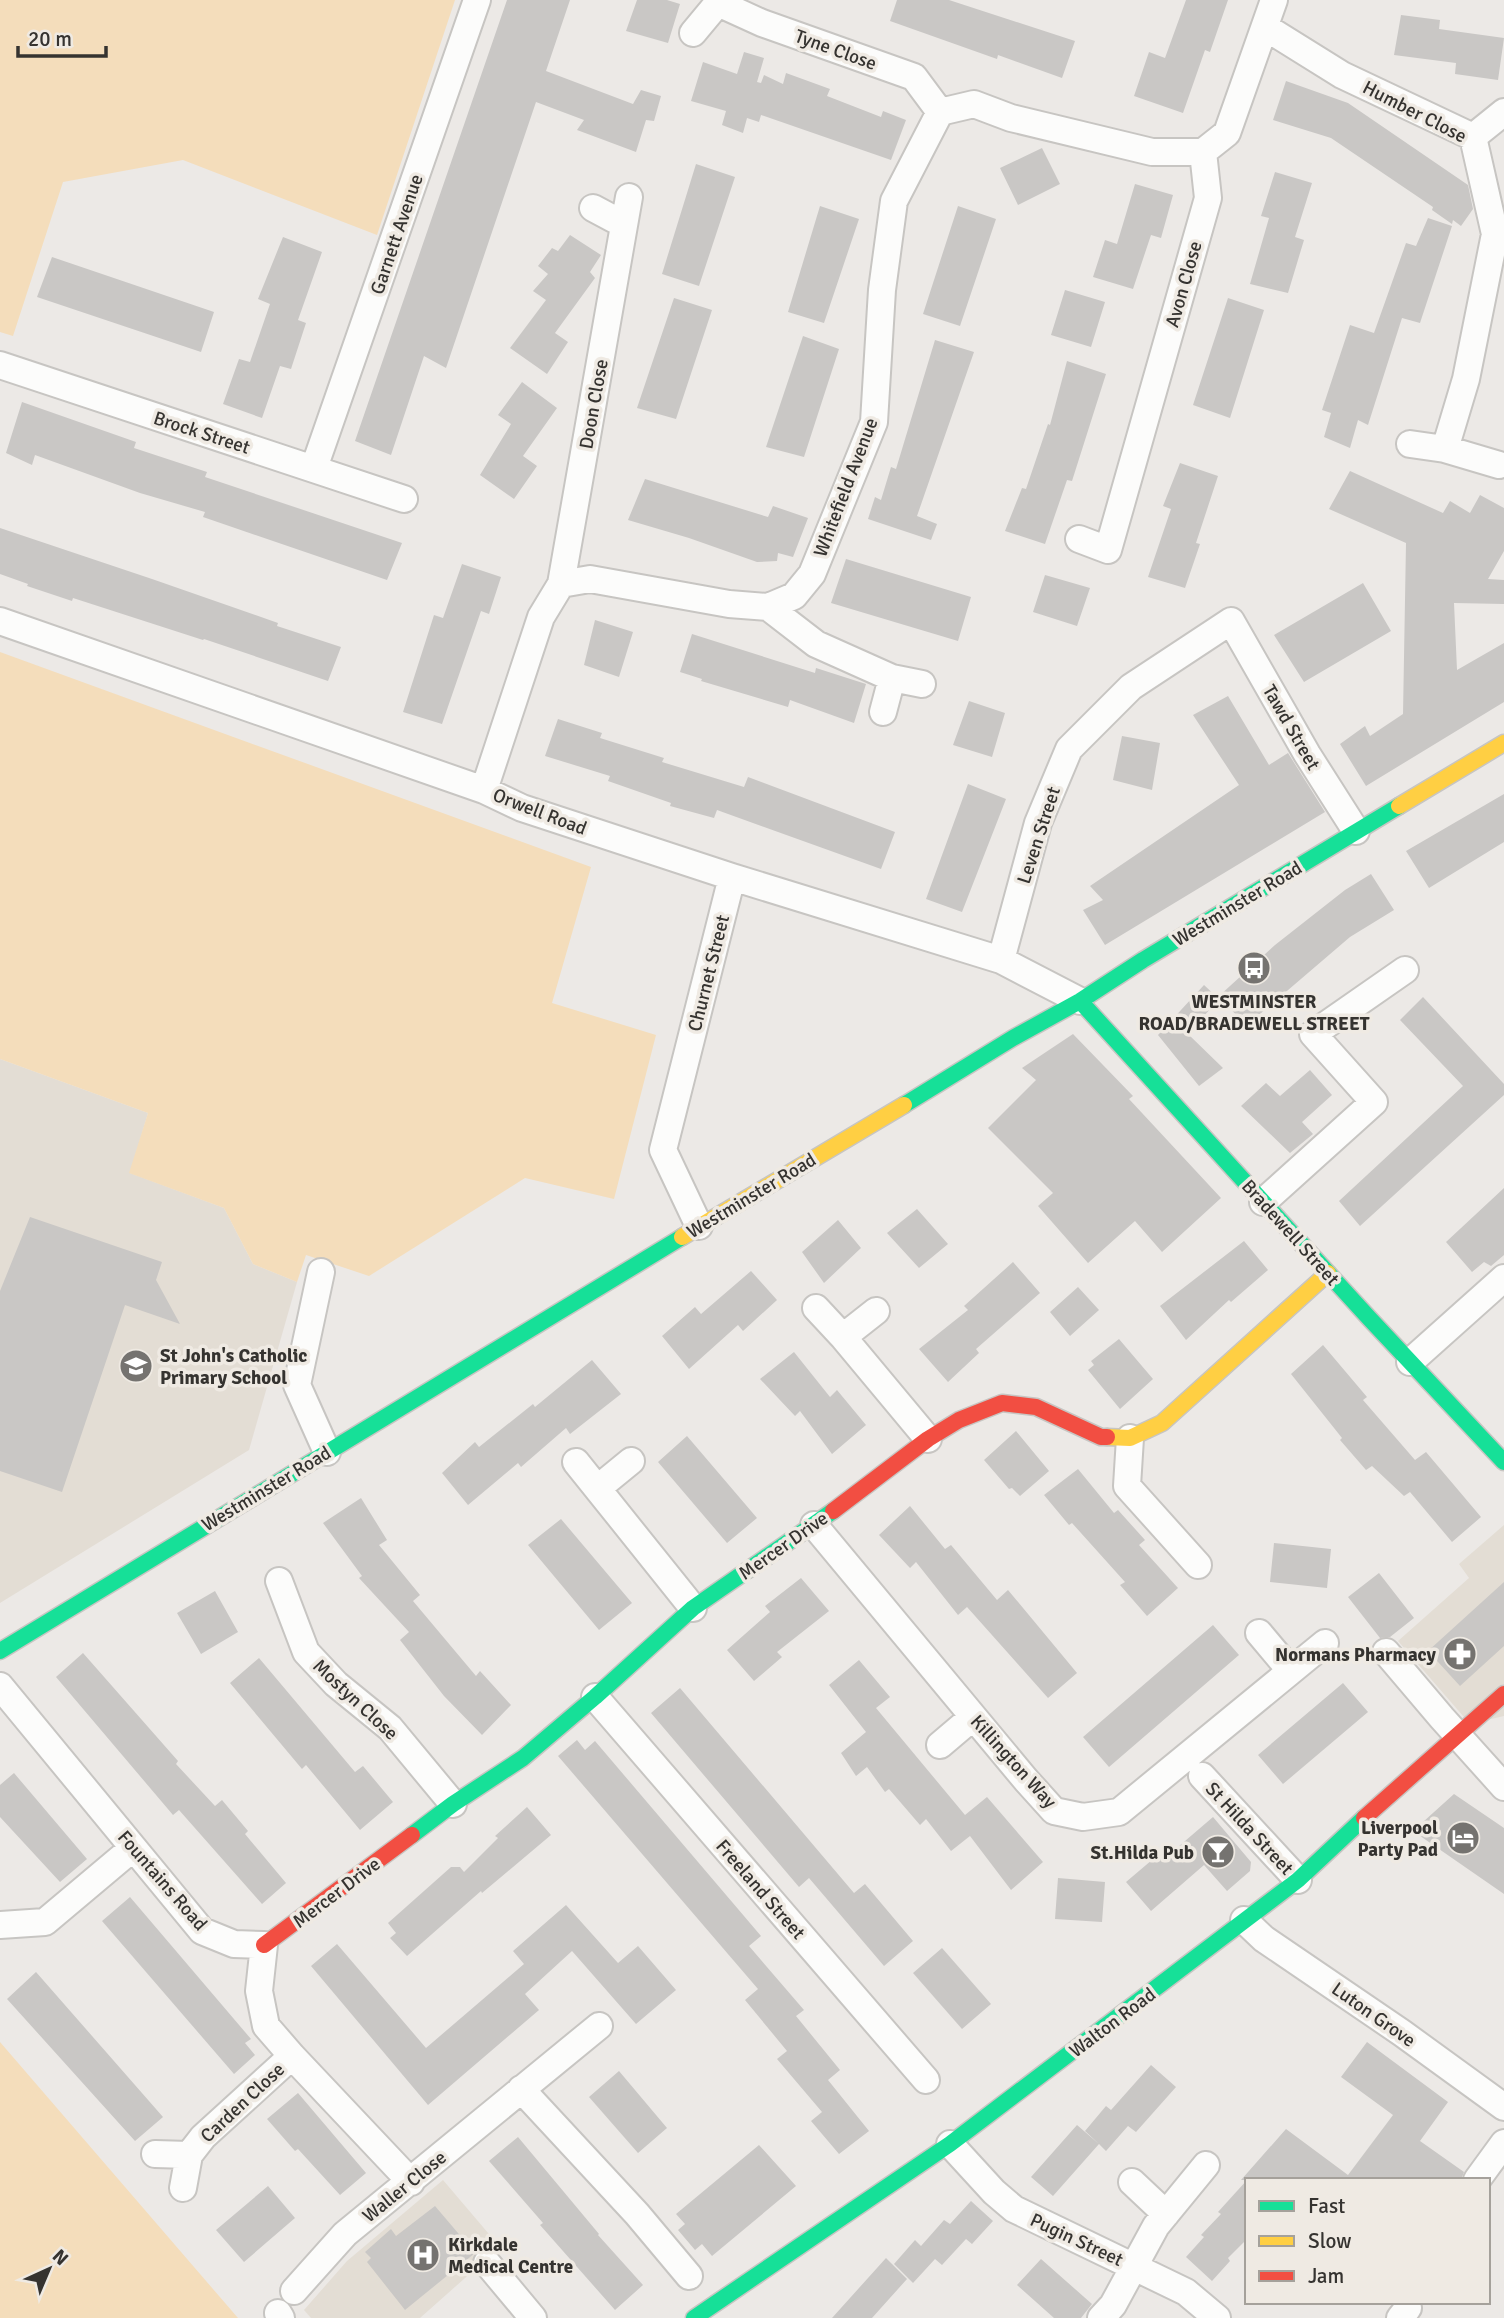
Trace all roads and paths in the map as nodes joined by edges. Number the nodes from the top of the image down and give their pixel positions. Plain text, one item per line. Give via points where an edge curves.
1 (477, 0) edge
2 (1274, 0) edge
3 (719, 2) edge
4 (1265, 27) junction
5 (693, 33) dead end
6 (940, 111) junction
7 (1504, 112) edge
8 (1473, 137) junction
9 (1203, 152) junction
10 (629, 197) dead end
11 (593, 208) dead end
12 (623, 223) junction
13 (1499, 235) edge
14 (0, 365) edge
15 (1410, 444) dead end
16 (1446, 449) junction
17 (1499, 465) dead end
18 (314, 468) junction
19 (404, 499) dead end
20 (1079, 538) dead end
21 (561, 584) junction
22 (768, 607) junction
23 (0, 621) edge
24 (1231, 621) joint
25 (892, 678) junction
26 (922, 684) dead end
27 (883, 712) dead end
28 (1504, 743) edge
29 (484, 790) junction
30 (1356, 831) junction
31 (732, 877) junction
32 (1001, 960) junction
33 (1405, 970) dead end
34 (1080, 1001) junction
35 (1263, 1202) junction
36 (699, 1226) junction
37 (321, 1272) dead end
38 (1328, 1273) junction
39 (1504, 1278) edge
40 (816, 1308) dead end
41 (876, 1311) dead end
42 (843, 1337) junction
43 (1410, 1362) junction
44 (1130, 1438) junction
45 (928, 1439) junction
46 (327, 1452) junction
47 (631, 1461) dead end
48 (576, 1462) dead end
49 (1504, 1462) edge
50 (598, 1489) junction
51 (814, 1525) junction
52 (1198, 1565) dead end
53 (279, 1581) dead end
54 (694, 1608) junction
55 (1259, 1633) dead end
56 (1325, 1643) dead end
57 (0, 1651) edge
58 (1387, 1652) dead end
59 (1290, 1670) junction
60 (0, 1686) edge
61 (1504, 1694) edge
62 (595, 1697) junction
63 (973, 1717) junction
64 (1457, 1736) junction
65 (940, 1745) dead end
66 (1202, 1776) dead end
67 (1504, 1787) edge
68 (453, 1804) junction
69 (133, 1848) junction
70 (1298, 1880) junction
71 (1244, 1920) junction
72 (0, 1925) edge
73 (264, 1945) junction
74 (599, 2026) dead end
75 (292, 2056) junction
76 (926, 2080) dead end
77 (521, 2089) junction
78 (1504, 2108) edge
79 (1504, 2143) edge
80 (950, 2144) junction
81 (155, 2154) dead end
82 (189, 2154) junction
83 (1206, 2165) dead end
84 (1478, 2178) edge
85 (411, 2182) junction
86 (1132, 2182) dead end
87 (183, 2188) dead end
88 (1166, 2214) junction
89 (487, 2263) dead end
90 (1133, 2266) junction
91 (689, 2276) dead end
92 (294, 2291) dead end
93 (533, 2318) edge
94 (694, 2318) edge
95 (1101, 2318) edge
96 (1217, 2318) edge

1 - 18 street, Garnett Avenue
2 - 4 street
3 - 5 street, Tyne Close
3 - 6 street, Tyne Close via 762,23 914,77
4 - 8 street, Humber Close via 1342,75
4 - 9 street via 1227,133
6 - 9 street via 974,104 1011,118 1152,152
6 - 22 street, Whitefield Avenue via 894,201 882,290 874,422 812,573 794,596
7 - 8 street
8 - 13 street, Humber Close
9 - 20 street, Avon Close via 1208,198 1108,550
10 - 12 street, Doon Close
11 - 12 street
12 - 21 street, Doon Close
13 - 16 street, Humber Close
14 - 18 street, Brock Street
15 - 16 street
16 - 17 street
18 - 19 street, Brock Street
21 - 22 street via 590,579
21 - 29 street via 541,617
22 - 25 street via 816,644
23 - 29 street, Orwell Road
24 - 30 street, Tawd Street
24 - 32 street, Leven Street via 1132,687 1069,749 1038,822
25 - 26 street
25 - 27 street
28 - 30 main road, Westminster Road
29 - 31 street, Orwell Road via 522,808
30 - 34 main road, Westminster Road
31 - 32 street, Orwell Road
31 - 36 street, Churnet Street via 663,1150
32 - 34 street, Orwell Road
33 - 35 street via 1314,1034 1374,1102
34 - 35 main road, Bradewell Street
34 - 36 main road, Westminster Road
35 - 38 main road, Bradewell Street
36 - 46 main road, Westminster Road
37 - 46 street via 297,1385
38 - 43 main road, Bradewell Street
38 - 44 main road via 1163,1423
39 - 43 street
40 - 42 street
41 - 42 street
42 - 45 street
43 - 49 main road, Bradewell Street
44 - 45 main road, Mercer Drive via 1101,1437 1035,1408 1002,1403
44 - 52 street via 1127,1486
45 - 51 main road, Mercer Drive
46 - 57 main road, Westminster Road
47 - 50 street
48 - 50 street
50 - 54 street
51 - 54 main road, Mercer Drive
51 - 63 street, Killington Way
53 - 68 street, Mostyn Close via 306,1652 335,1684 390,1728
54 - 62 main road, Mercer Drive
55 - 59 street
56 - 59 street, Killington Way
58 - 64 street
59 - 63 street, Killington Way via 1119,1812 1095,1816 1054,1811
60 - 69 street, Fountains Road
61 - 64 main road, Walton Road
62 - 68 main road, Mercer Drive via 523,1758
62 - 76 street, Freeland Street
63 - 65 street
64 - 67 street
64 - 70 main road, Walton Road
66 - 70 street, St Hilda Street
68 - 73 main road, Mercer Drive
69 - 72 street via 45,1922
69 - 73 street, Fountains Road via 202,1931 234,1944
70 - 71 main road, Walton Road
71 - 78 street, Luton Grove via 1264,1939
71 - 80 main road, Walton Road
73 - 75 street via 259,1991 266,2026
74 - 77 street, Waller Close
75 - 82 street, Carden Close
75 - 85 street
77 - 85 street, Waller Close
77 - 91 street
79 - 84 street
80 - 90 street, Pugin Street via 1014,2209
80 - 94 main road, Walton Road
81 - 82 street
82 - 87 street, Carden Close
83 - 88 street
85 - 92 street, Waller Close via 345,2234
86 - 88 street
88 - 90 street
89 - 93 street
90 - 95 street
90 - 96 street, Pugin Street via 1186,2292

